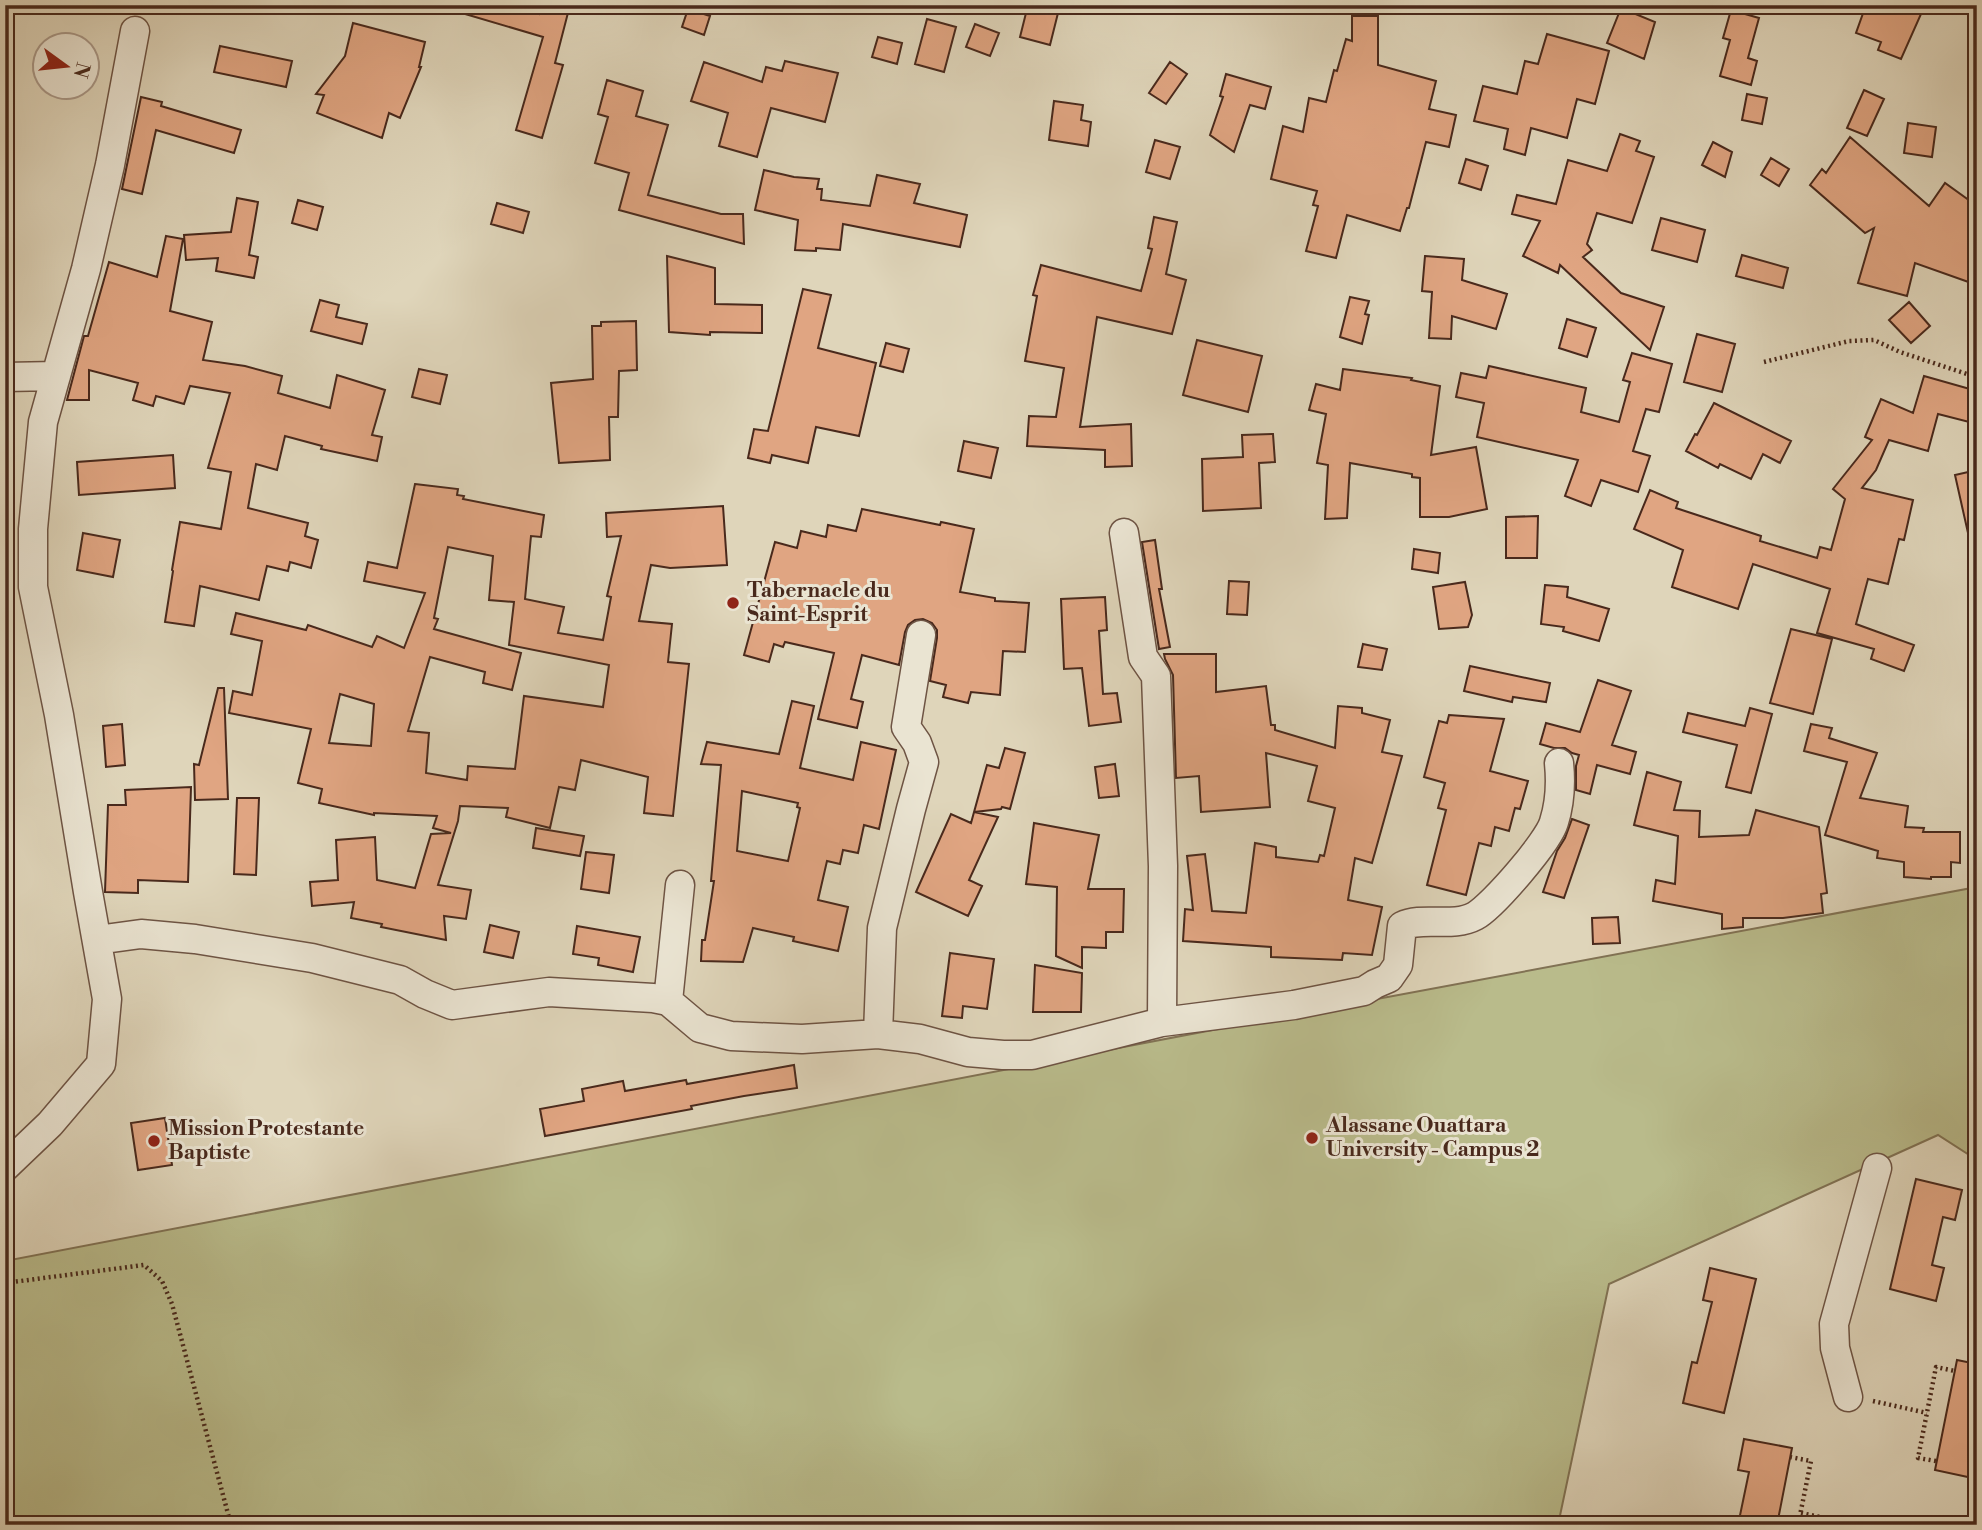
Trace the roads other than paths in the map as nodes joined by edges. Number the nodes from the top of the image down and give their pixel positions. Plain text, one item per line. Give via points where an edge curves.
1 (135, 31) dead end
2 (56, 376) junction
3 (5, 377) edge
4 (1124, 533) dead end
5 (921, 635) dead end
6 (1559, 763) dead end
7 (680, 885) dead end
8 (97, 940) junction
9 (668, 1001) junction
10 (1162, 1022) junction
11 (878, 1034) junction
12 (5, 1167) edge
13 (1877, 1168) dead end
14 (1848, 1397) road end

1 - 2 street via 110,165
2 - 3 street
2 - 8 street via 43,422 33,529 33,587 60,715
4 - 10 street via 1143,657 1156,676 1163,866
5 - 11 street via 906,727 925,762 882,928
6 - 10 street via 1561,784 1554,824 1529,861 1475,916 1402,926 1398,965 1389,978 1364,991 1294,1005
7 - 9 street
8 - 9 street via 141,934 312,958 400,980 452,1005 549,992
8 - 12 street via 107,999 102,1064
9 - 11 street via 700,1028 731,1036 802,1039
10 - 11 street via 1032,1055 968,1052
13 - 14 street via 1834,1324 1835,1348

